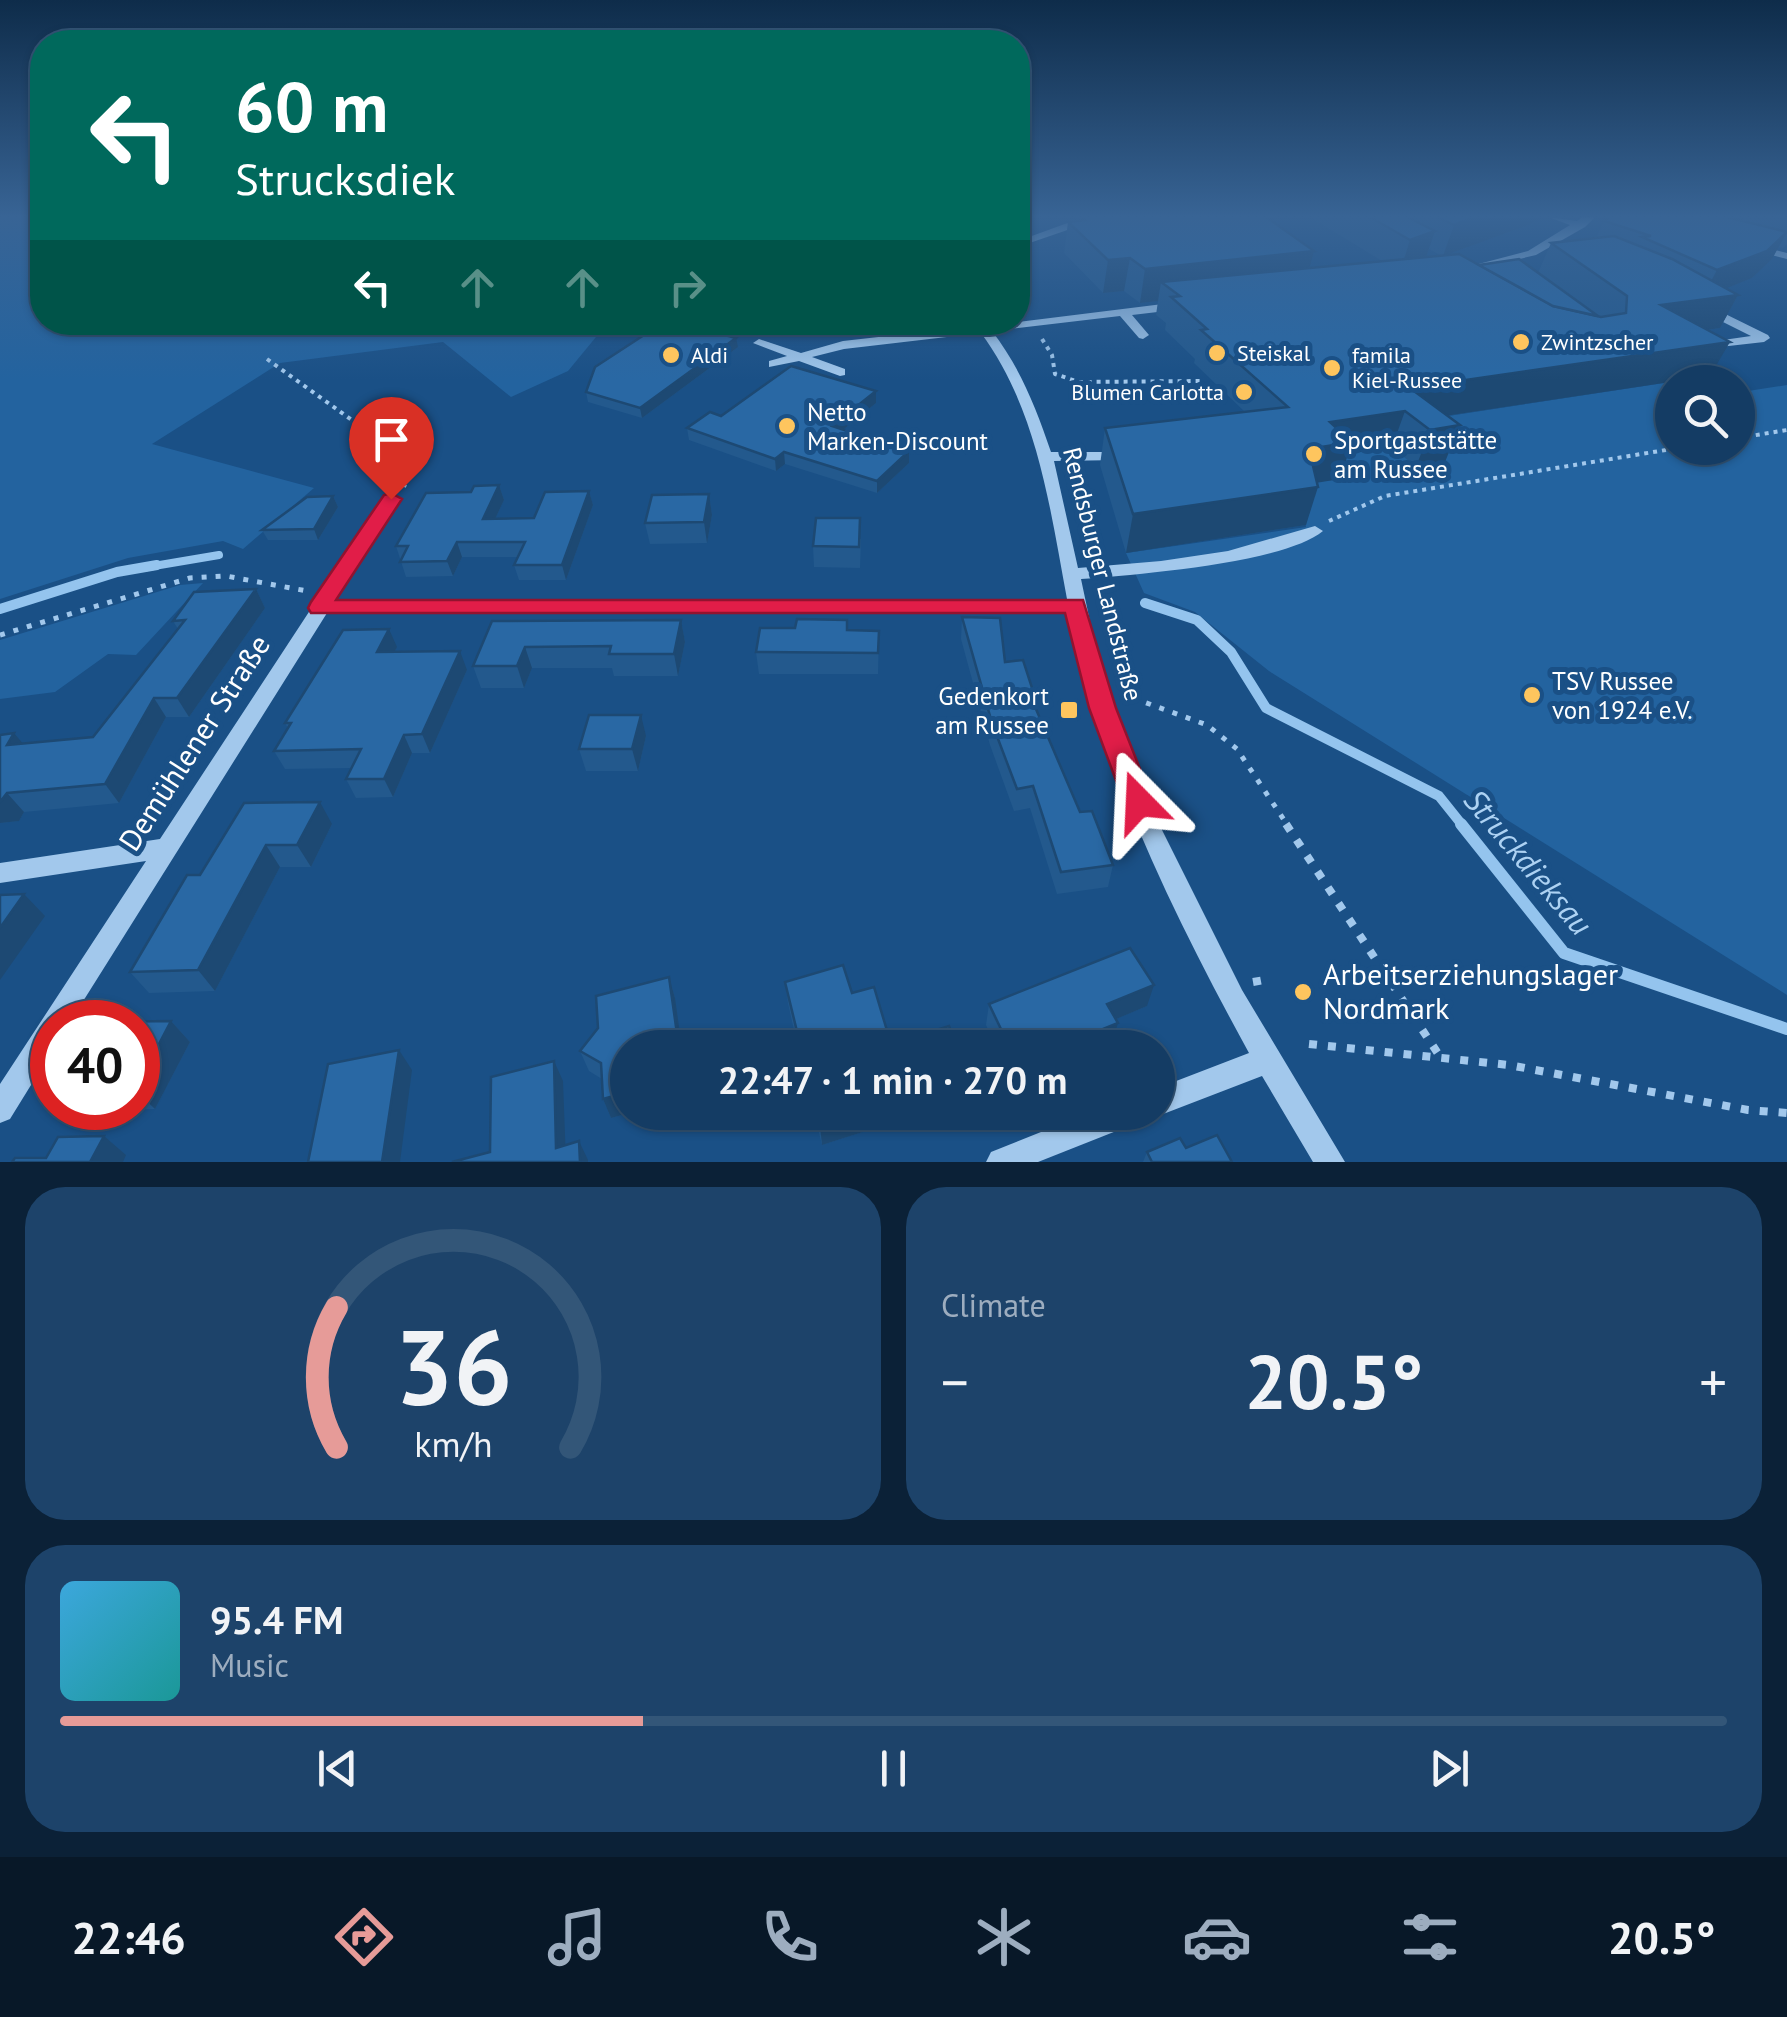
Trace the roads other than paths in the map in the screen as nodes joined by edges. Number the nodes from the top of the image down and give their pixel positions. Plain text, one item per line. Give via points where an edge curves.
1 (1696, 303) edge
2 (1194, 304) edge
3 (1124, 313) junction
4 (1030, 324) edge
5 (917, 335) edge
6 (990, 335) edge
7 (1143, 335) dead end
8 (759, 343) dead end
9 (1698, 347) edge
10 (804, 355) junction
11 (774, 364) dead end
12 (840, 372) dead end
13 (1132, 456) edge
14 (1044, 457) junction
15 (391, 499) road end
16 (1315, 531) road end
17 (1070, 574) junction
18 (1075, 605) junction
19 (320, 608) junction
20 (166, 848) junction
21 (0, 873) edge
22 (70, 1000) edge
23 (1266, 1061) junction
24 (30, 1062) edge
25 (1175, 1096) edge
26 (0, 1109) edge
27 (1083, 1130) edge
28 (1002, 1162) edge
29 (1330, 1162) edge

1 - 9 street via 1764,338
2 - 3 street
3 - 4 street
3 - 7 street
5 - 10 street
6 - 14 street, Rendsburger Landstraße via 1026,399
8 - 10 street
10 - 11 street
10 - 12 street
13 - 14 street
14 - 17 street, Rendsburger Landstraße
15 - 19 street, Demühlener Straße
16 - 17 street via 1232,553
17 - 18 street, Rendsburger Landstraße
18 - 19 street
18 - 23 street, Rendsburger Landstraße via 1102,708 1139,802
19 - 20 street, Demühlener Straße
20 - 21 street
20 - 22 street, Demühlener Straße
23 - 25 street
23 - 29 street, Rendsburger Landstraße
24 - 26 street, Demühlener Straße
27 - 28 street

